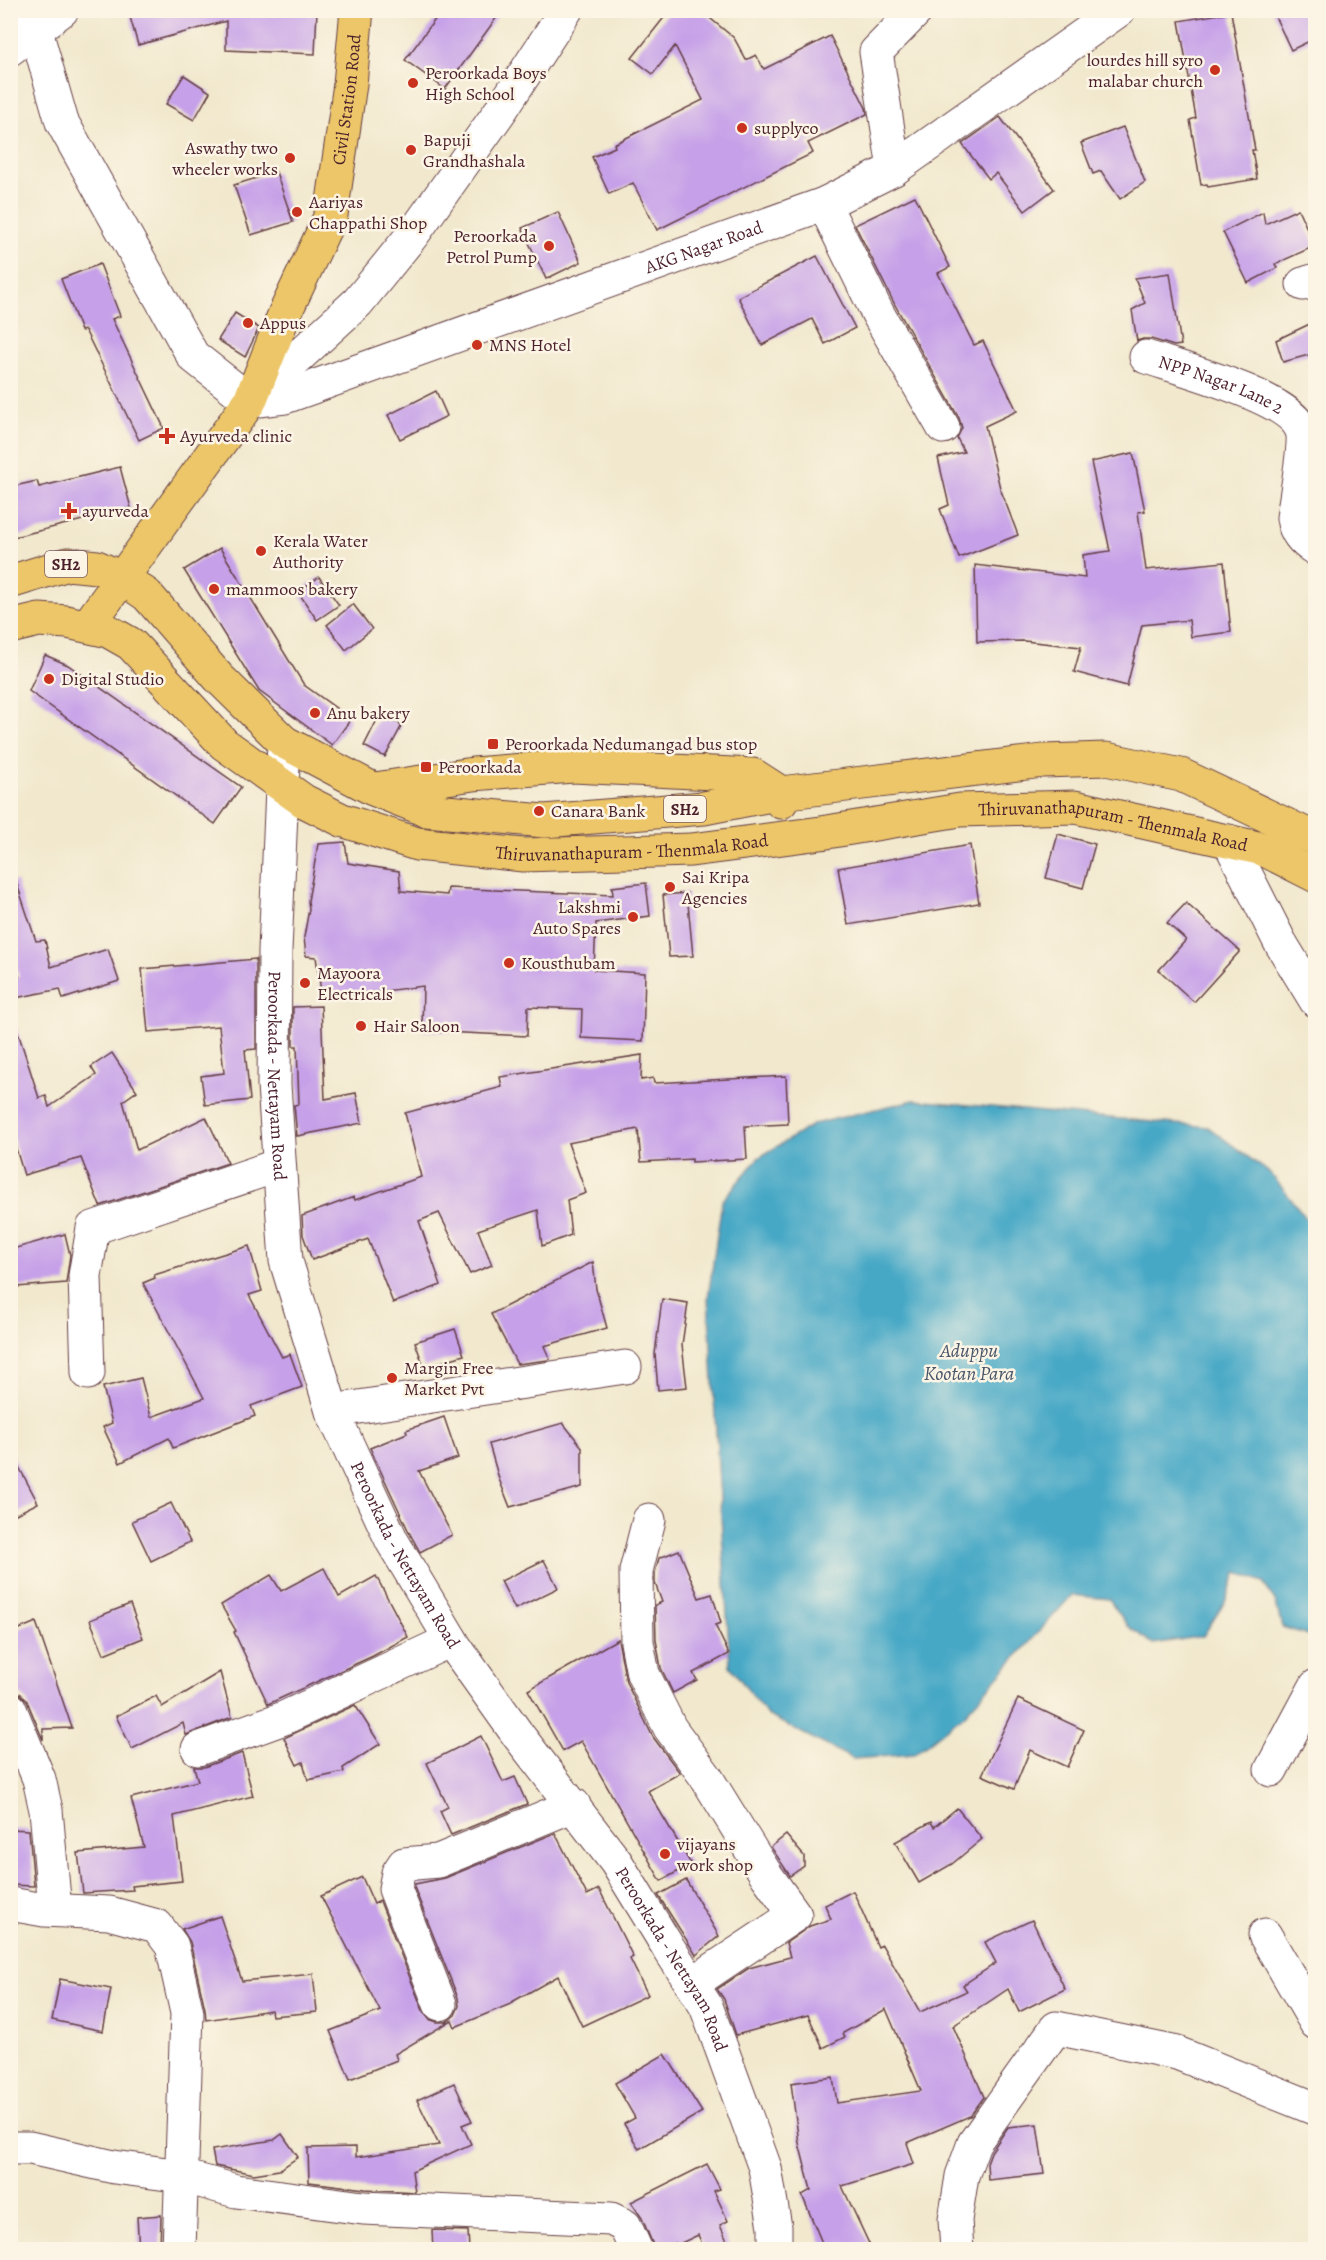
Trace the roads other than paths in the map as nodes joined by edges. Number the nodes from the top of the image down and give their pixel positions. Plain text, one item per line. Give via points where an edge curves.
1 (62, 10) edge
2 (357, 10) edge
3 (566, 10) edge
4 (917, 10) edge
5 (1119, 10) edge
6 (24, 30) edge
7 (894, 169) junction
8 (824, 204) junction
9 (1146, 357) dead end
10 (250, 401) junction
11 (942, 427) dead end
12 (1316, 549) edge
13 (122, 578) junction
14 (10, 582) edge
15 (88, 625) junction
16 (10, 627) edge
17 (284, 742) junction
18 (281, 782) junction
19 (373, 789) junction
20 (781, 793) junction
21 (1244, 803) junction
22 (782, 838) junction
23 (1316, 839) edge
24 (1229, 841) junction
25 (1316, 876) edge
26 (1316, 1000) edge
27 (279, 1165) junction
28 (626, 1367) dead end
29 (88, 1372) dead end
30 (332, 1411) junction
31 (650, 1520) dead end
32 (451, 1640) junction
33 (1316, 1686) edge
34 (10, 1709) edge
35 (198, 1749) dead end
36 (1271, 1770) dead end
37 (574, 1805) junction
38 (10, 1904) edge
39 (55, 1910) junction
40 (1264, 1935) dead end
41 (693, 1983) junction
42 (440, 2004) dead end
43 (1316, 2023) edge
44 (1316, 2109) edge
45 (10, 2148) edge
46 (182, 2176) junction
47 (179, 2250) edge
48 (636, 2250) edge
49 (775, 2250) edge
50 (957, 2250) edge

1 - 6 street
2 - 10 main road, Civil Station Road via 331,215 284,315
3 - 10 street via 494,120 386,268 358,302
4 - 7 street via 876,52
5 - 7 street, AKG Nagar Road
6 - 10 street via 62,122 193,356
7 - 8 street, AKG Nagar Road
8 - 10 street, AKG Nagar Road via 285,397
8 - 11 street via 878,314
9 - 12 street, NPP Nagar Lane 2 via 1225,382 1284,410 1297,422 1303,440 1293,518 1295,529
10 - 13 main road, Civil Station Road
13 - 14 main road, SH2 via 97,567 68,564
13 - 15 main road, Civil Station Road
13 - 17 main road, Thiruvanathapuram - Thenmala Road / SH2 via 147,595 219,678
15 - 16 main road, Thiruvanathapuram - Thenmala Road via 39,620
15 - 18 main road, Thiruvanathapuram - Thenmala Road via 131,644 224,744
17 - 18 street, Peroorkada - Nettayam Road
17 - 19 main road, Thiruvanathapuram - Thenmala Road / SH2
18 - 22 main road, Thiruvanathapuram - Thenmala Road via 304,801 342,820 417,844 523,855 690,850
18 - 27 street, Peroorkada - Nettayam Road via 274,1074
19 - 20 main road, Thiruvanathapuram - Thenmala Road / SH2 via 426,810 544,821 704,808
19 - 20 main road via 473,774 573,766 753,775
20 - 21 main road, Thiruvanathapuram - Thenmala Road / SH2 via 1043,761 1106,759 1181,775
20 - 22 main road
21 - 23 main road, Thiruvanathapuram - Thenmala Road / SH2
21 - 24 main road
22 - 24 main road, Thiruvanathapuram - Thenmala Road via 960,810 1075,807
24 - 25 main road, Thiruvanathapuram - Thenmala Road via 1263,849
24 - 26 street via 1280,942
27 - 29 street via 93,1228 85,1276
27 - 30 street, Peroorkada - Nettayam Road via 285,1261
28 - 30 street
30 - 32 street, Peroorkada - Nettayam Road via 392,1541
31 - 41 street via 636,1571 637,1642 643,1674 670,1728 795,1916
32 - 35 street via 284,1718
32 - 37 street, Peroorkada - Nettayam Road
33 - 36 street
34 - 39 street via 39,1779 46,1810
37 - 41 street, Peroorkada - Nettayam Road via 616,1862
37 - 42 street via 438,1861 404,1864 395,1889
38 - 39 street
39 - 46 street via 109,1913 157,1926 172,1946 187,2013
40 - 43 street
41 - 49 street, Peroorkada - Nettayam Road via 706,2006 765,2168
44 - 50 street via 1177,2053 1056,2028 974,2143 962,2176 955,2220
45 - 46 street via 30,2148 114,2167
46 - 47 street
46 - 48 street via 236,2191 363,2208 611,2219 624,2226

